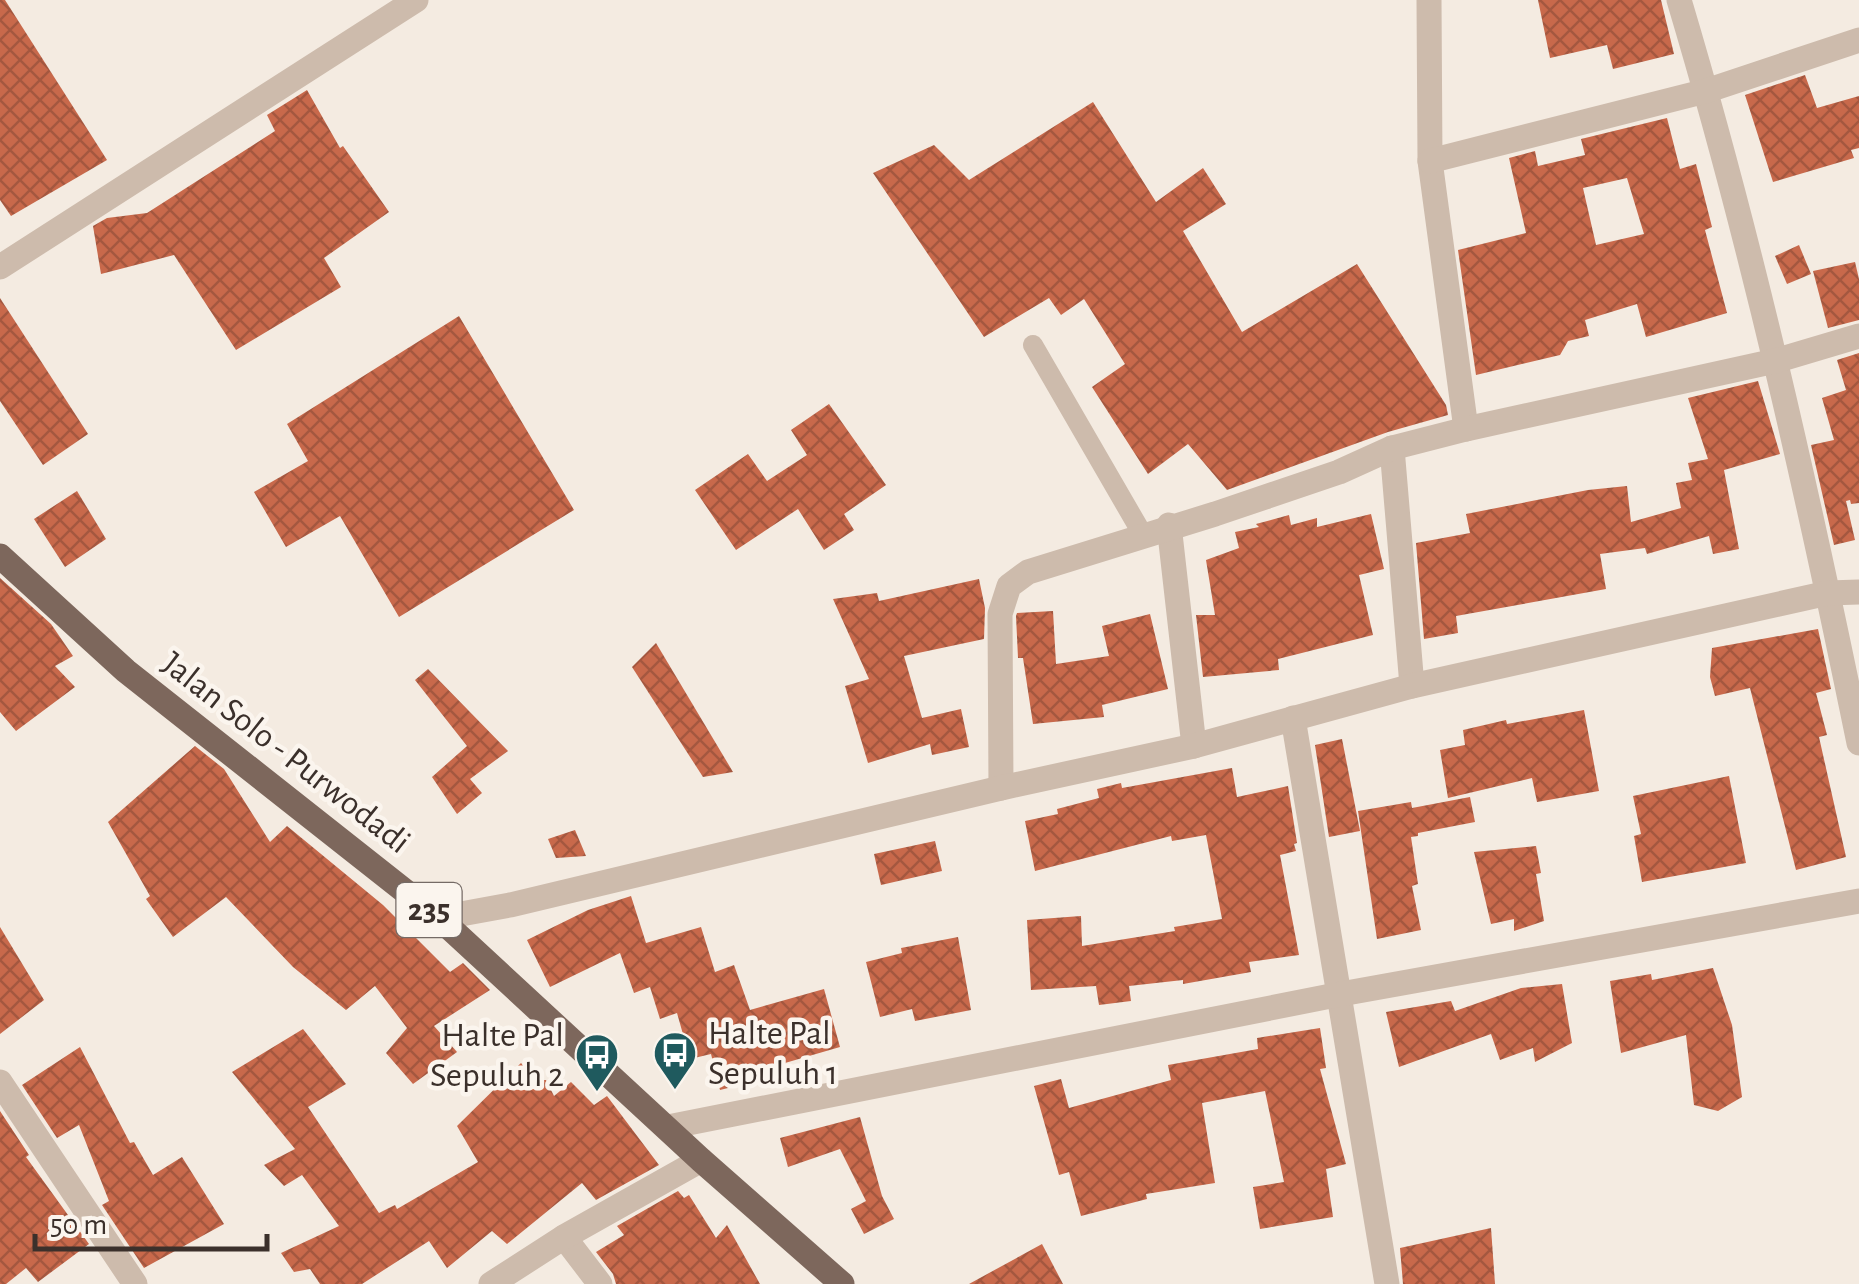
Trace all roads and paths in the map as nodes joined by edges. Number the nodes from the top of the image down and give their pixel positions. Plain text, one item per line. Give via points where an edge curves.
1 (416, 0) edge
2 (1429, 0) edge
3 (1679, 0) edge
4 (1859, 40) edge
5 (1706, 90) junction
6 (1430, 161) junction
7 (0, 266) edge
8 (1859, 336) edge
9 (1034, 345) dead end
10 (1775, 361) junction
11 (1466, 428) junction
12 (1392, 448) junction
13 (1169, 526) junction
14 (1143, 534) junction
15 (0, 556) edge
16 (1859, 592) edge
17 (1828, 594) junction
18 (1412, 686) junction
19 (1293, 718) junction
20 (1859, 744) edge
21 (1194, 746) junction
22 (1002, 788) junction
23 (1859, 901) edge
24 (439, 918) junction
25 (1341, 994) junction
26 (0, 1082) edge
27 (668, 1127) junction
28 (701, 1160) junction
29 (564, 1236) junction
30 (135, 1284) edge
31 (491, 1284) edge
32 (600, 1284) edge
33 (842, 1284) edge
34 (1387, 1284) edge

1 - 7 street
2 - 6 street
3 - 5 street
4 - 5 street
5 - 6 street
5 - 10 street
6 - 11 street
8 - 10 street
9 - 14 lane
10 - 11 street
10 - 17 street
11 - 12 street
12 - 13 street
12 - 18 street
13 - 14 street
13 - 21 street
14 - 22 street via 1042,566 1009,586 998,655
15 - 24 main road, Jalan Solo - Purwodadi / 235 via 126,670
16 - 17 street
17 - 18 street
17 - 20 street
18 - 19 street
19 - 21 street
19 - 25 street
21 - 22 street
22 - 24 street
23 - 25 street
24 - 27 main road, Jalan Solo - Purwodadi / 235
25 - 27 street
25 - 34 street
26 - 30 street
27 - 28 main road, Jalan Solo - Purwodadi / 235
28 - 29 street
28 - 33 main road, Jalan Solo - Purwodadi / 235
29 - 31 street
29 - 32 street

